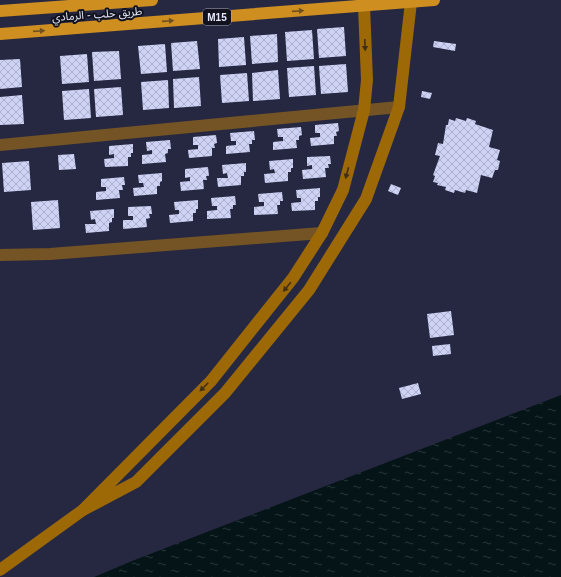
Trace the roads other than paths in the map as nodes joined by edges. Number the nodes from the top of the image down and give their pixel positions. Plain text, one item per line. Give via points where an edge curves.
1 (152, 0) edge
2 (434, 0) edge
3 (411, 2) junction
4 (364, 6) junction
5 (0, 11) edge
6 (0, 34) edge
7 (399, 107) junction
8 (364, 110) junction
9 (0, 145) edge
10 (322, 232) junction
11 (0, 255) edge
12 (84, 510) junction
13 (0, 570) edge

1 - 5 highway, طريق حلب - الرمادي
2 - 3 highway, طريق حلب - الرمادي / M15
3 - 4 highway, طريق حلب - الرمادي / M15
3 - 7 street
6 -> 4 highway, طريق حلب - الرمادي / M15
4 -> 8 street via 367,80
7 - 8 street
7 - 12 street via 366,199 309,290 225,394 136,482
8 - 9 street
8 -> 10 street via 342,190
10 - 11 street via 50,254
10 -> 12 street via 293,278 211,381
12 - 13 street

